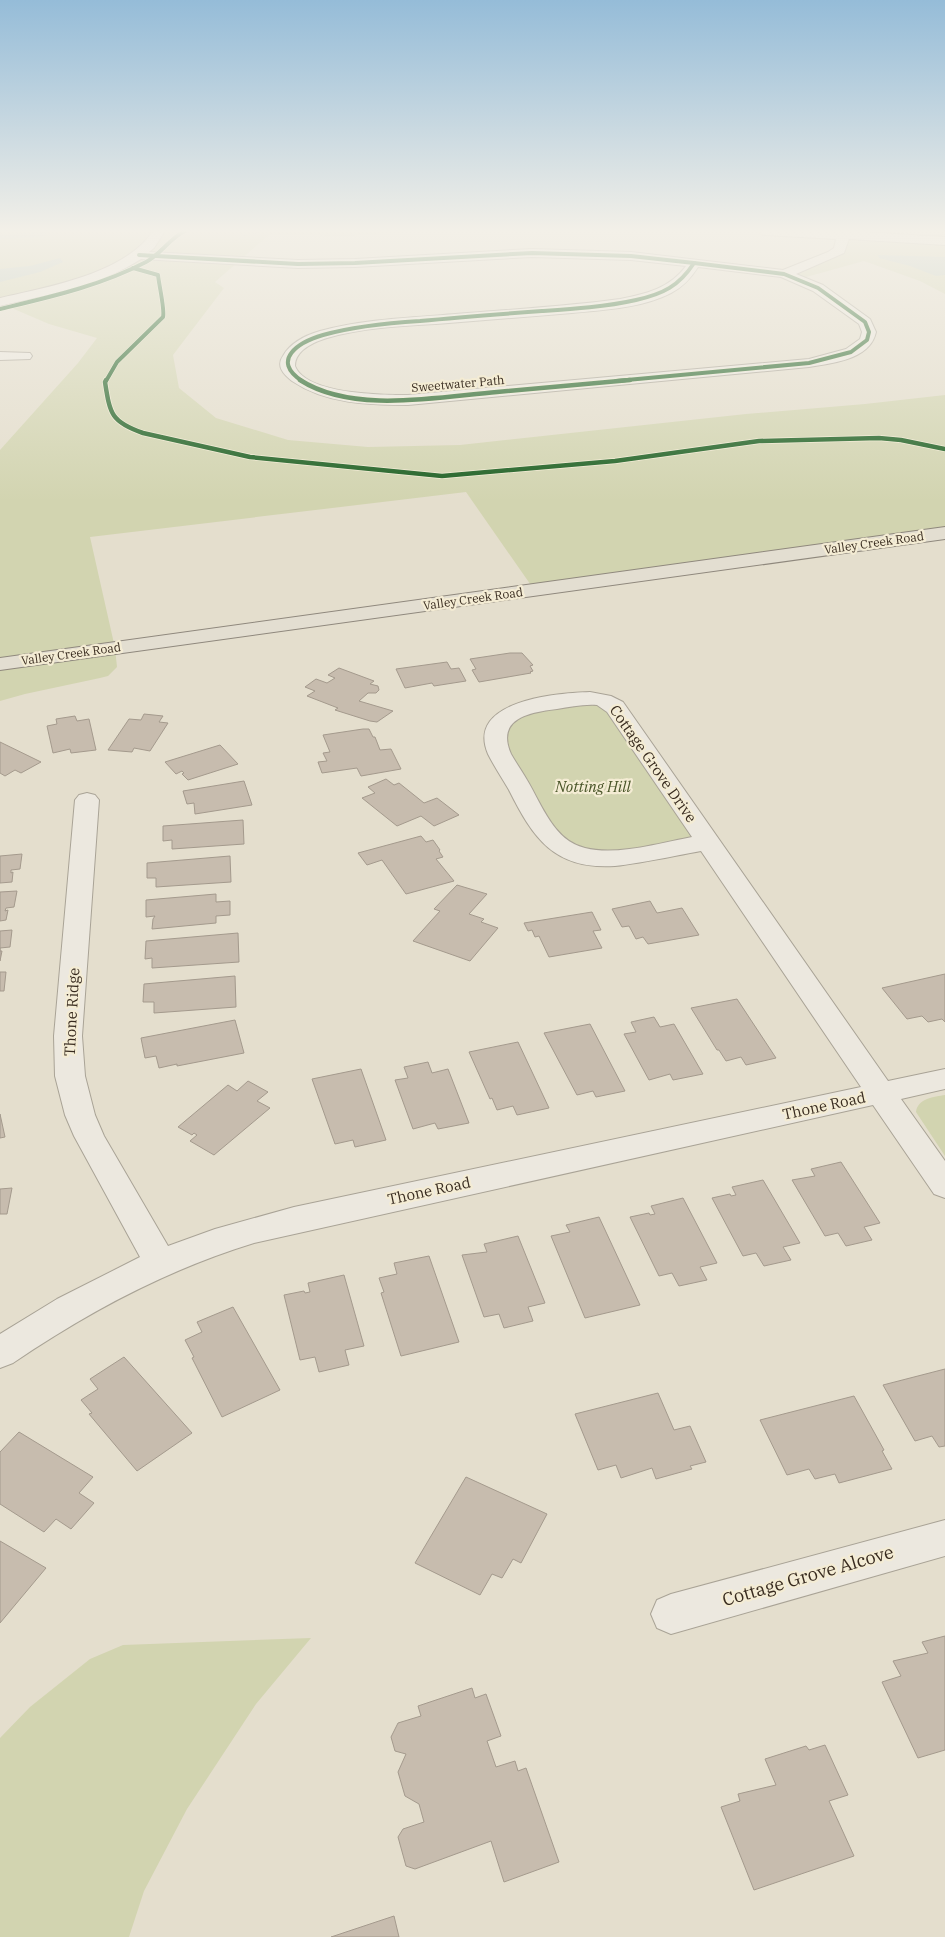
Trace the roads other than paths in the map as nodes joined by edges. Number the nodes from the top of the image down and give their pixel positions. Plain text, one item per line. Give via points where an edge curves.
1 (418, 321) edge
2 (864, 321) edge
3 (0, 356) edge
4 (25, 356) dead end
5 (945, 533) edge
6 (0, 664) edge
7 (87, 800) dead end
8 (708, 842) junction
9 (945, 1079) edge
10 (881, 1094) junction
11 (945, 1186) edge
12 (160, 1262) junction
13 (0, 1353) edge
14 (945, 1538) edge
15 (671, 1614) dead end

1 - 2 street, Sweetwater Path via 375,325 315,338 291,353 287,363 289,372 301,382 338,395 408,400 809,363 853,352 864,344 870,336
3 - 4 street
5 - 6 main road, Valley Creek Road
7 - 12 street, Thone Ridge via 68,1036 70,1076 89,1136
8 - 8 street, Cottage Grove Drive via 612,704 597,698 584,698 531,706 509,716 498,728 496,741 502,757 544,829 563,848 585,856 615,858
8 - 10 street, Cottage Grove Drive
9 - 10 street, Thone Road
10 - 11 street, Cottage Grove Drive
10 - 12 street, Thone Road via 267,1226
12 - 13 street, Thone Road via 82,1300
14 - 15 street, Cottage Grove Alcove

